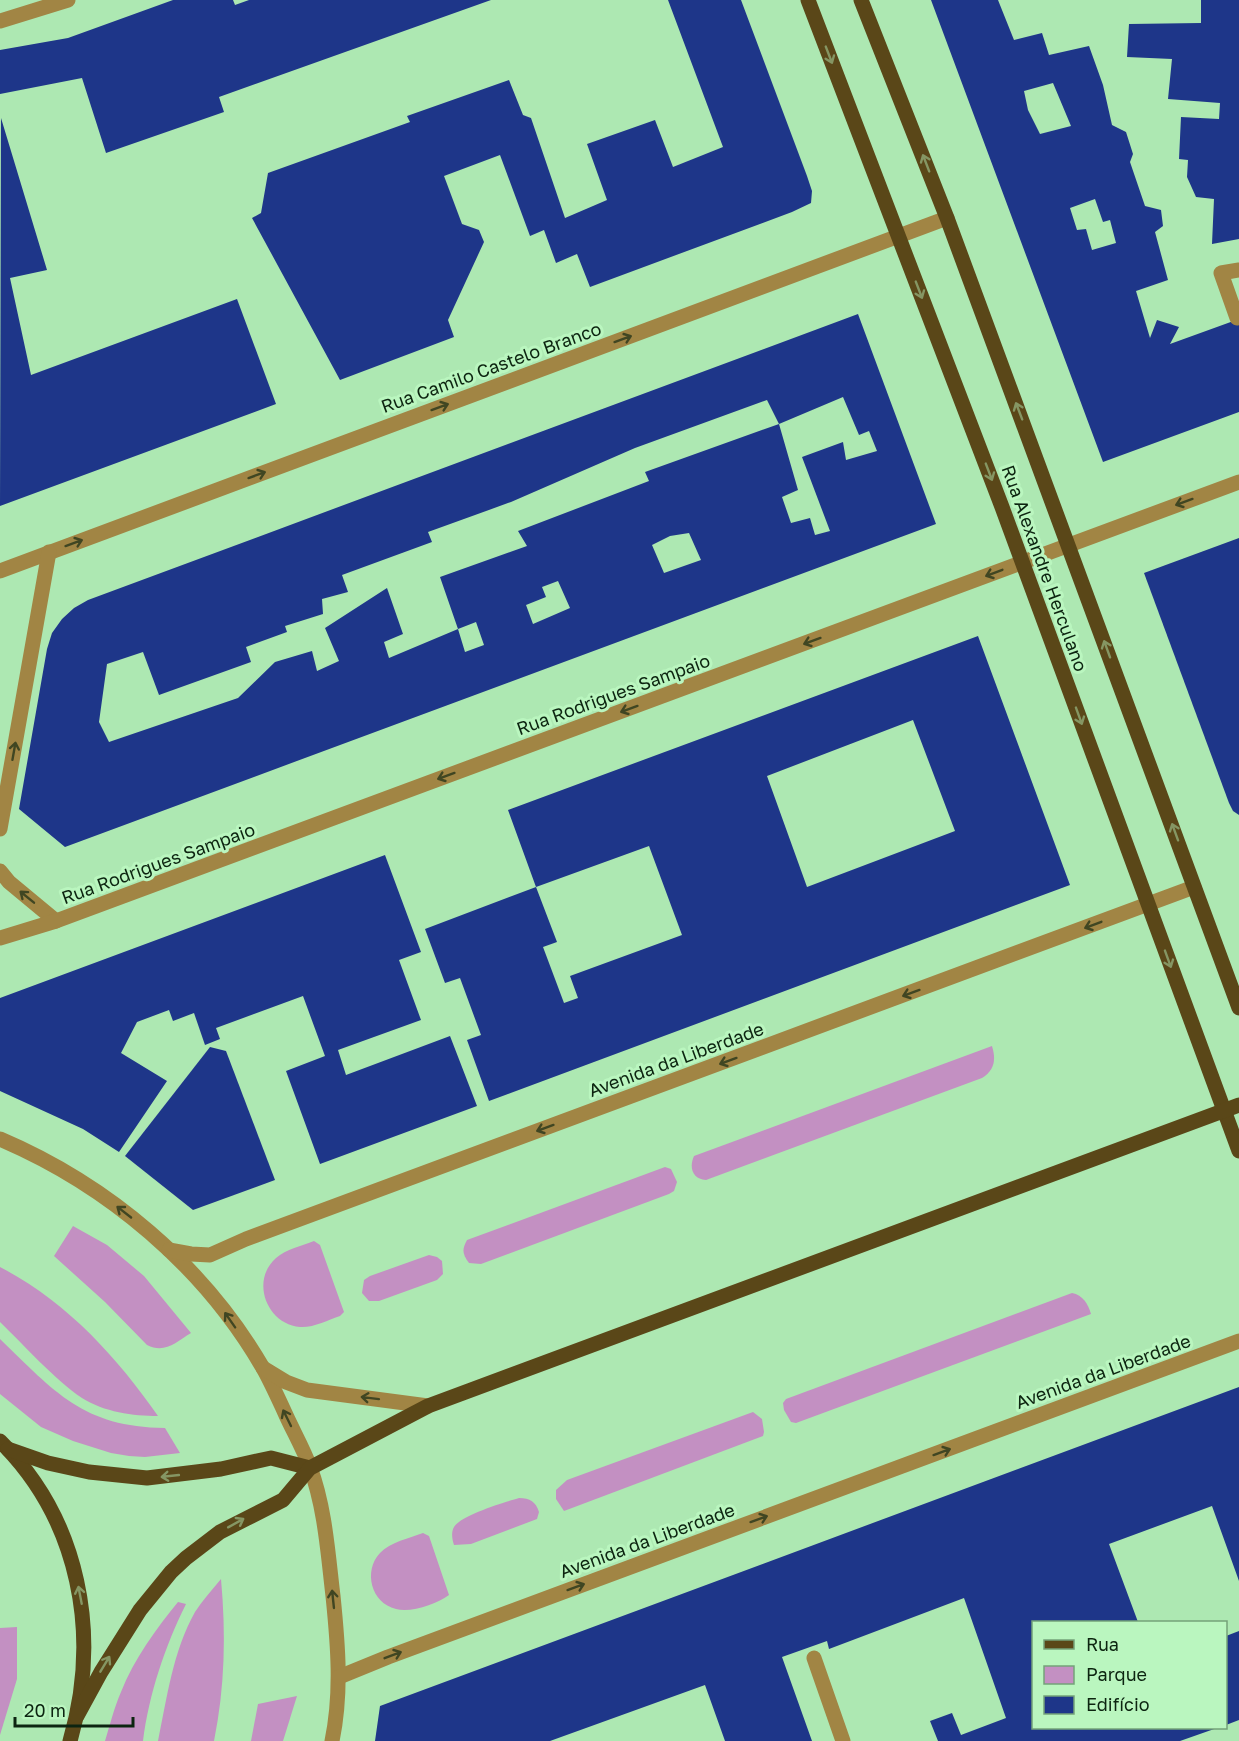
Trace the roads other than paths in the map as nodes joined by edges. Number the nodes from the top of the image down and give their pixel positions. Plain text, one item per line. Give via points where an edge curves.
1 (68, 0) edge
2 (808, 0) edge
3 (861, 0) edge
4 (0, 21) edge
5 (947, 218) junction
6 (898, 236) junction
7 (1239, 270) edge
8 (1237, 318) dead end
9 (1239, 482) edge
10 (1069, 545) junction
11 (49, 552) junction
12 (1022, 562) junction
13 (0, 571) edge
14 (0, 829) edge
15 (0, 871) edge
16 (1194, 887) junction
17 (1148, 904) junction
18 (56, 921) junction
19 (0, 938) edge
20 (1239, 1008) edge
21 (1232, 1108) edge
22 (0, 1139) edge
23 (1239, 1151) edge
24 (169, 1250) junction
25 (1239, 1341) edge
26 (263, 1368) junction
27 (428, 1406) junction
28 (4, 1445) edge
29 (310, 1468) junction
30 (814, 1658) dead end
31 (339, 1677) junction
32 (78, 1716) junction
33 (70, 1741) edge
34 (332, 1741) edge
35 (843, 1741) edge

1 - 4 street
2 -> 6 main road, Rua Alexandre Herculano
5 -> 3 main road, Rua Alexandre Herculano
5 - 6 street, Rua Camilo Castelo Branco
10 -> 5 main road, Rua Alexandre Herculano
11 -> 6 street, Rua Camilo Castelo Branco
6 -> 12 main road, Rua Alexandre Herculano
7 - 8 street via 1221,273
9 -> 10 street, Rua Rodrigues Sampaio
10 - 12 street, Rua Rodrigues Sampaio
16 -> 10 main road, Rua Alexandre Herculano
11 - 13 street, Rua Camilo Castelo Branco
14 -> 11 street
12 -> 17 main road, Rua Alexandre Herculano
12 -> 18 street, Rua Rodrigues Sampaio
18 -> 15 street
16 - 17 street, Avenida da Liberdade
16 - 20 main road, Rua Alexandre Herculano
17 -> 21 main road, Rua Alexandre Herculano
17 -> 24 street, Avenida da Liberdade via 210,1255
18 - 19 street, Rua Rodrigues Sampaio
21 - 23 main road, Rua Alexandre Herculano
21 - 27 main road
24 -> 22 street via 105,1197 41,1158
26 -> 24 street via 212,1295
31 -> 25 street, Avenida da Liberdade
27 -> 26 street via 307,1390
29 -> 26 street
27 - 29 main road
29 -> 28 main road via 271,1458 147,1478 48,1463
32 -> 28 main road via 85,1645 76,1573 50,1507
31 -> 29 street via 327,1539
32 -> 29 main road via 123,1636 171,1572 220,1532 283,1500
30 - 35 street
31 - 34 street
32 - 33 main road

